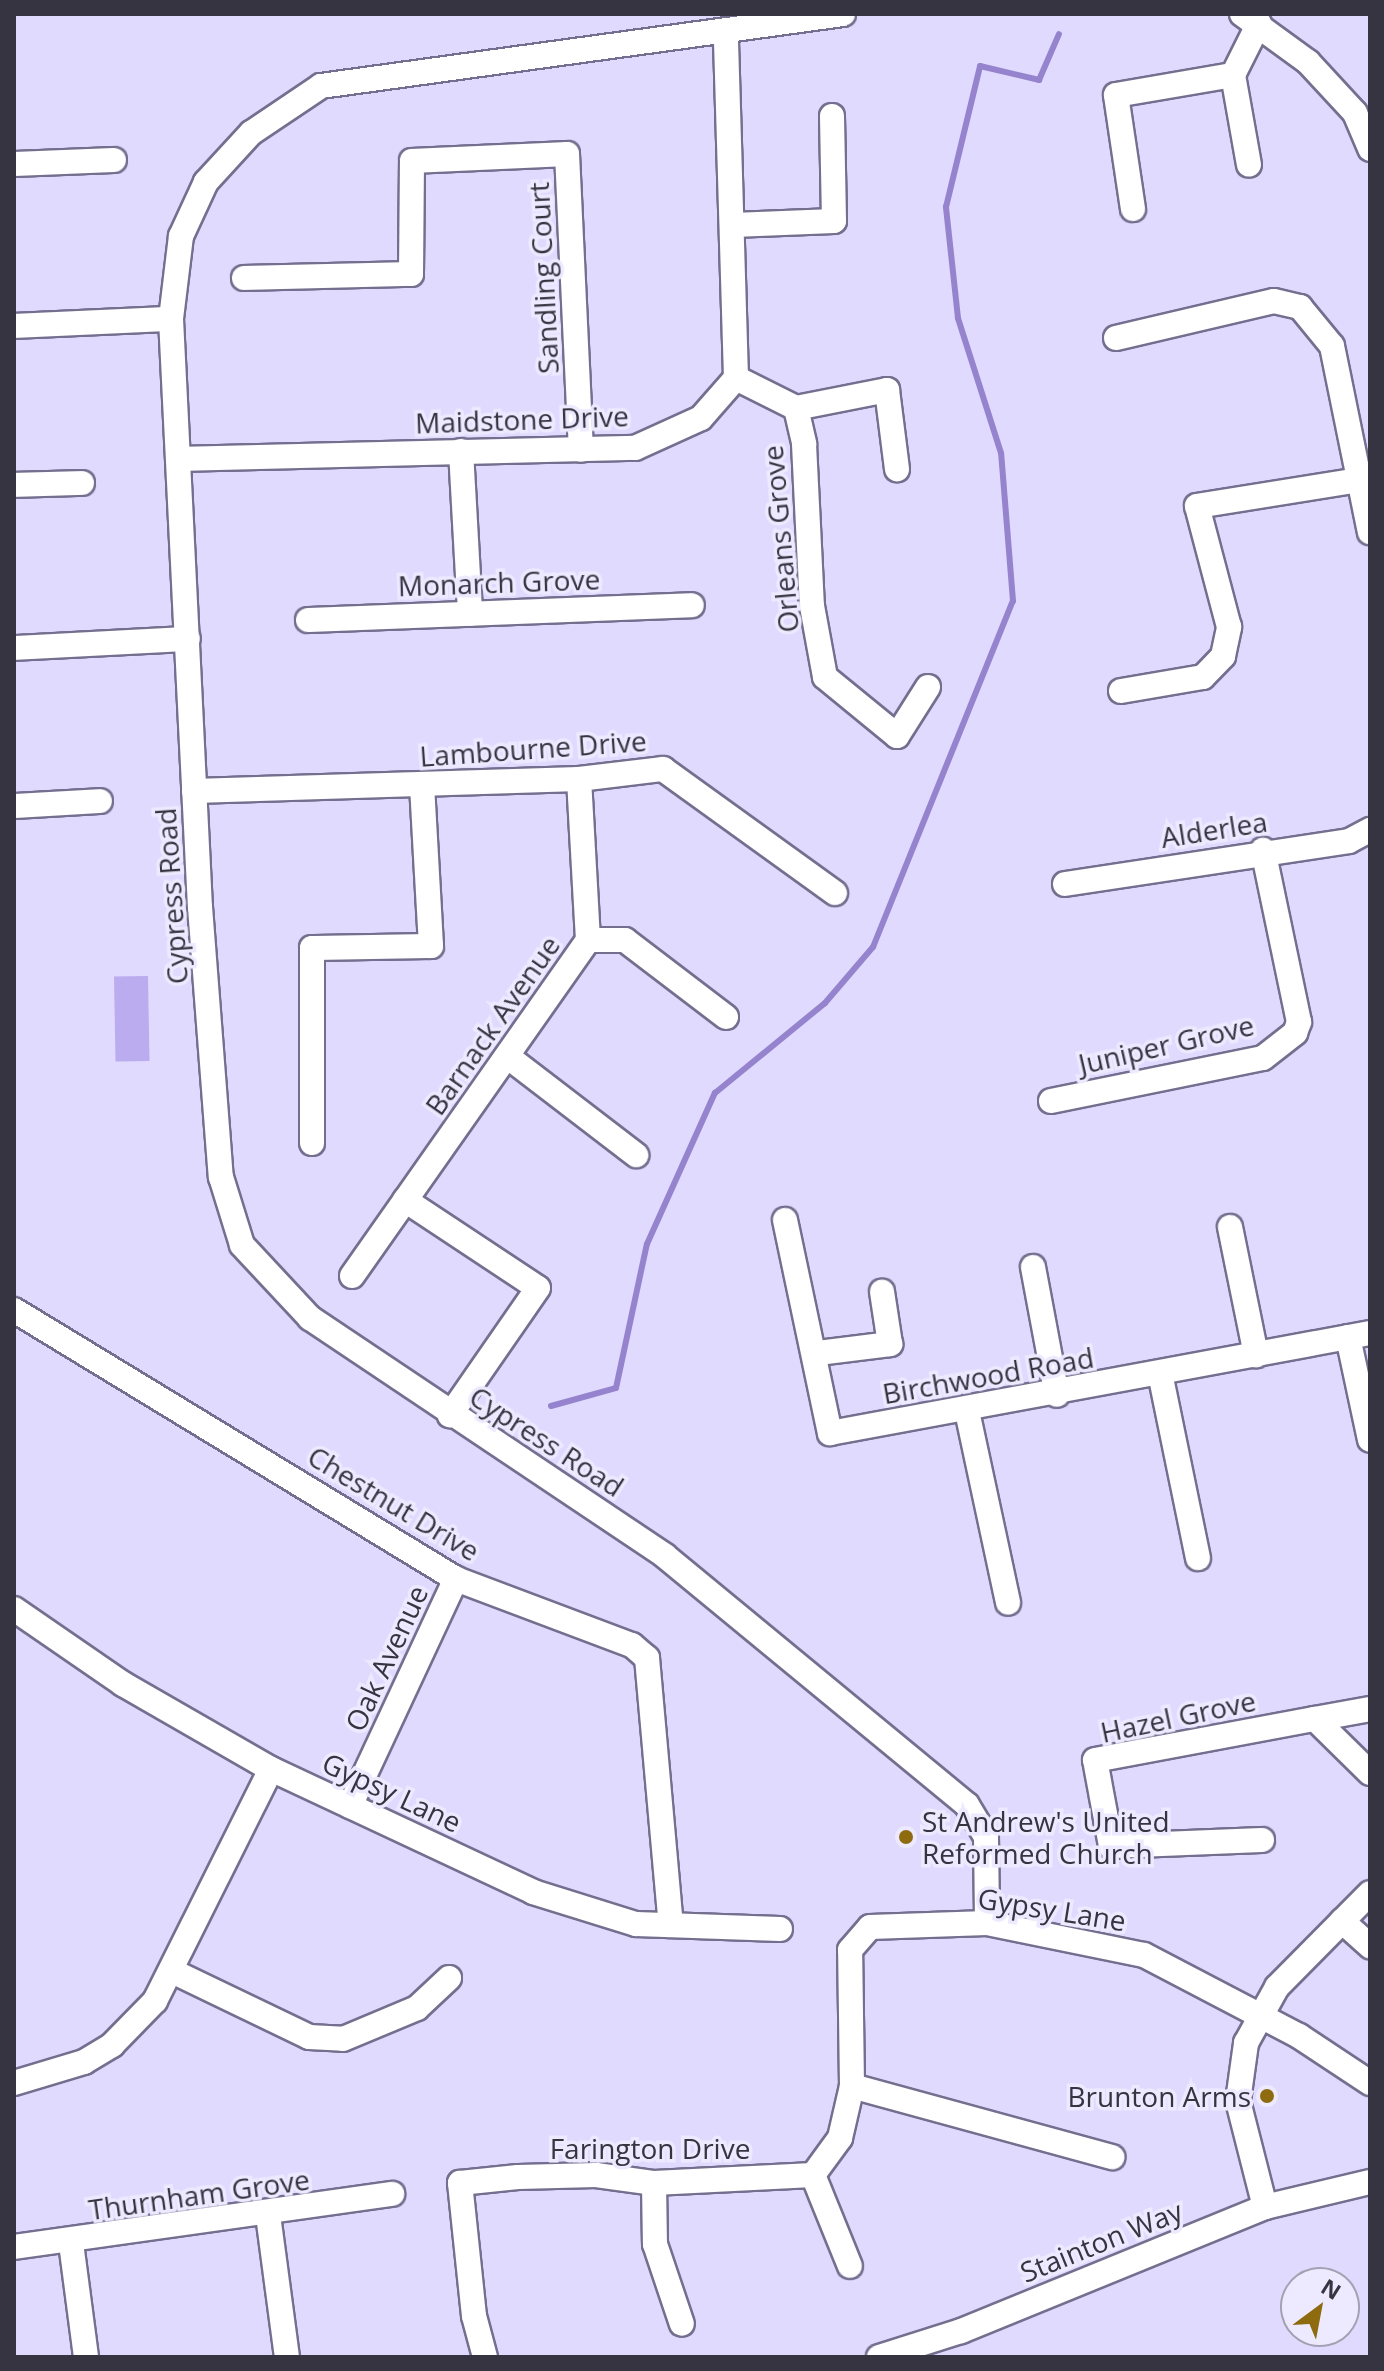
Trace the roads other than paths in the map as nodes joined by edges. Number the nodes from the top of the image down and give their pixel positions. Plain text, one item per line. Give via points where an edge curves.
1 (843, 14) edge
2 (1250, 18) edge
3 (726, 32) junction
4 (1233, 75) junction
5 (832, 116) dead end
6 (1370, 149) edge
7 (114, 160) dead end
8 (14, 164) edge
9 (1249, 165) dead end
10 (1133, 209) dead end
11 (733, 225) junction
12 (244, 278) dead end
13 (171, 319) junction
14 (14, 326) edge
15 (1116, 338) dead end
16 (736, 378) junction
17 (796, 408) junction
18 (581, 450) junction
19 (461, 451) junction
20 (179, 459) junction
21 (897, 469) dead end
22 (1359, 480) junction
23 (82, 483) dead end
24 (14, 485) edge
25 (1370, 532) edge
26 (692, 605) dead end
27 (470, 614) junction
28 (308, 620) dead end
29 (188, 639) junction
30 (14, 648) edge
31 (928, 687) dead end
32 (1121, 691) dead end
33 (579, 779) junction
34 (422, 785) junction
35 (194, 791) junction
36 (100, 801) dead end
37 (14, 806) edge
38 (1370, 830) edge
39 (1263, 850) junction
40 (1065, 884) dead end
41 (835, 893) dead end
42 (588, 940) junction
43 (726, 1017) dead end
44 (507, 1056) junction
45 (1051, 1101) dead end
46 (312, 1143) dead end
47 (636, 1155) dead end
48 (405, 1200) junction
49 (785, 1220) dead end
50 (1230, 1227) dead end
51 (1033, 1267) dead end
52 (352, 1276) dead end
53 (882, 1292) dead end
54 (14, 1310) edge
55 (1359, 1335) edge
56 (818, 1353) junction
57 (1256, 1355) junction
58 (1160, 1373) junction
59 (1365, 1390) edge
60 (1057, 1395) junction
61 (967, 1411) junction
62 (450, 1415) junction
63 (1370, 1440) edge
64 (1198, 1558) dead end
65 (456, 1579) junction
66 (1008, 1603) dead end
67 (14, 1609) edge
68 (1370, 1709) edge
69 (1315, 1719) junction
70 (271, 1769) junction
71 (1370, 1773) edge
72 (350, 1806) junction
73 (1262, 1840) dead end
74 (1370, 1893) edge
75 (1342, 1921) junction
76 (987, 1923) junction
77 (671, 1925) junction
78 (780, 1929) dead end
79 (1370, 1946) edge
80 (172, 1971) junction
81 (449, 1978) dead end
82 (1257, 2014) junction
83 (14, 2083) edge
84 (1370, 2083) edge
85 (852, 2086) junction
86 (1112, 2157) dead end
87 (813, 2175) junction
88 (1370, 2182) edge
89 (654, 2183) junction
90 (392, 2194) dead end
91 (1265, 2207) junction
92 (268, 2215) junction
93 (71, 2243) junction
94 (14, 2247) edge
95 (850, 2266) dead end
96 (682, 2324) dead end
97 (961, 2331) junction
98 (86, 2357) edge
99 (287, 2357) edge
100 (485, 2357) edge
101 (879, 2357) edge
102 (915, 2357) edge

1 - 3 street, Cypress Road
2 - 4 street
2 - 6 street via 1308,62 1355,113
3 - 11 street
3 - 13 street, Cypress Road via 552,50 321,86 251,133 206,182 181,236
4 - 9 street
4 - 10 street via 1116,95
5 - 11 street via 834,221
7 - 8 street
11 - 16 street
12 - 18 street, Sandling Court via 411,274 412,161 567,154
13 - 14 street
13 - 20 street, Cypress Road
15 - 22 street via 1274,301 1300,307 1332,346
16 - 17 street, Orleans Grove
16 - 18 street, Maidstone Drive via 701,418 665,438 635,448
17 - 21 street via 887,390
17 - 31 street, Orleans Grove via 804,444 812,606 825,677 897,736
18 - 19 street, Maidstone Drive
19 - 20 street, Maidstone Drive
19 - 27 street
20 - 29 street, Cypress Road
22 - 25 street
22 - 32 street via 1197,506 1229,627 1223,656 1203,677
23 - 24 street
26 - 27 street, Monarch Grove
27 - 28 street, Monarch Grove
29 - 30 street
29 - 35 street, Cypress Road
33 - 34 street, Lambourne Drive
33 - 41 street, Lambourne Drive via 663,769
33 - 42 street, Barnack Avenue
34 - 35 street, Lambourne Drive
34 - 46 street via 431,946 312,948
35 - 62 street, Cypress Road via 221,1177 242,1245 310,1318
36 - 37 street
38 - 39 street, Alderlea via 1349,841
39 - 40 street, Alderlea
39 - 45 street, Juniper Grove via 1299,1022 1295,1033 1263,1058
42 - 43 street via 625,940
42 - 44 street, Barnack Avenue
44 - 47 street
44 - 48 street, Barnack Avenue
48 - 52 street, Barnack Avenue
48 - 62 street via 538,1288
49 - 56 street, Birchwood Road
50 - 57 street
51 - 60 street
53 - 56 street via 890,1344
54 - 65 street, Chestnut Drive
55 - 57 street, Birchwood Road
55 - 59 street
56 - 61 street, Birchwood Road via 830,1433
57 - 58 street, Birchwood Road
58 - 60 street, Birchwood Road
58 - 64 street
59 - 63 street
60 - 61 street, Birchwood Road
61 - 66 street
62 - 76 street, Cypress Road via 665,1556 967,1805 986,1837
65 - 72 street, Oak Avenue
65 - 77 street, Chestnut Drive via 632,1645 647,1658
67 - 70 street, Gypsy Lane via 123,1684
68 - 69 street, Hazel Grove
69 - 71 street
69 - 73 street, Hazel Grove via 1095,1760 1111,1846
70 - 72 street, Gypsy Lane
70 - 80 street
72 - 77 street, Gypsy Lane via 533,1892 602,1917
74 - 75 street
75 - 79 street
75 - 82 street
76 - 82 street, Gypsy Lane via 1144,1955
76 - 85 street, Gypsy Lane via 870,1927 850,1950
77 - 78 street, Gypsy Lane
80 - 81 street via 309,2037 343,2039 417,2008
80 - 83 street via 155,2001 112,2045 84,2062
82 - 84 street, Gypsy Lane
82 - 91 street via 1243,2058 1238,2101
85 - 86 street
85 - 87 street via 840,2138
87 - 89 street, Farington Drive
87 - 95 street
88 - 91 street
89 - 96 street via 655,2244
89 - 100 street, Farington Drive via 596,2175 460,2183 474,2316
90 - 92 street, Thurnham Grove
91 - 97 street, Stainton Way
92 - 93 street, Thurnham Grove
92 - 99 street
93 - 94 street, Thurnham Grove
93 - 98 street
97 - 101 street, Stainton Way
97 - 102 street, Stainton Way

